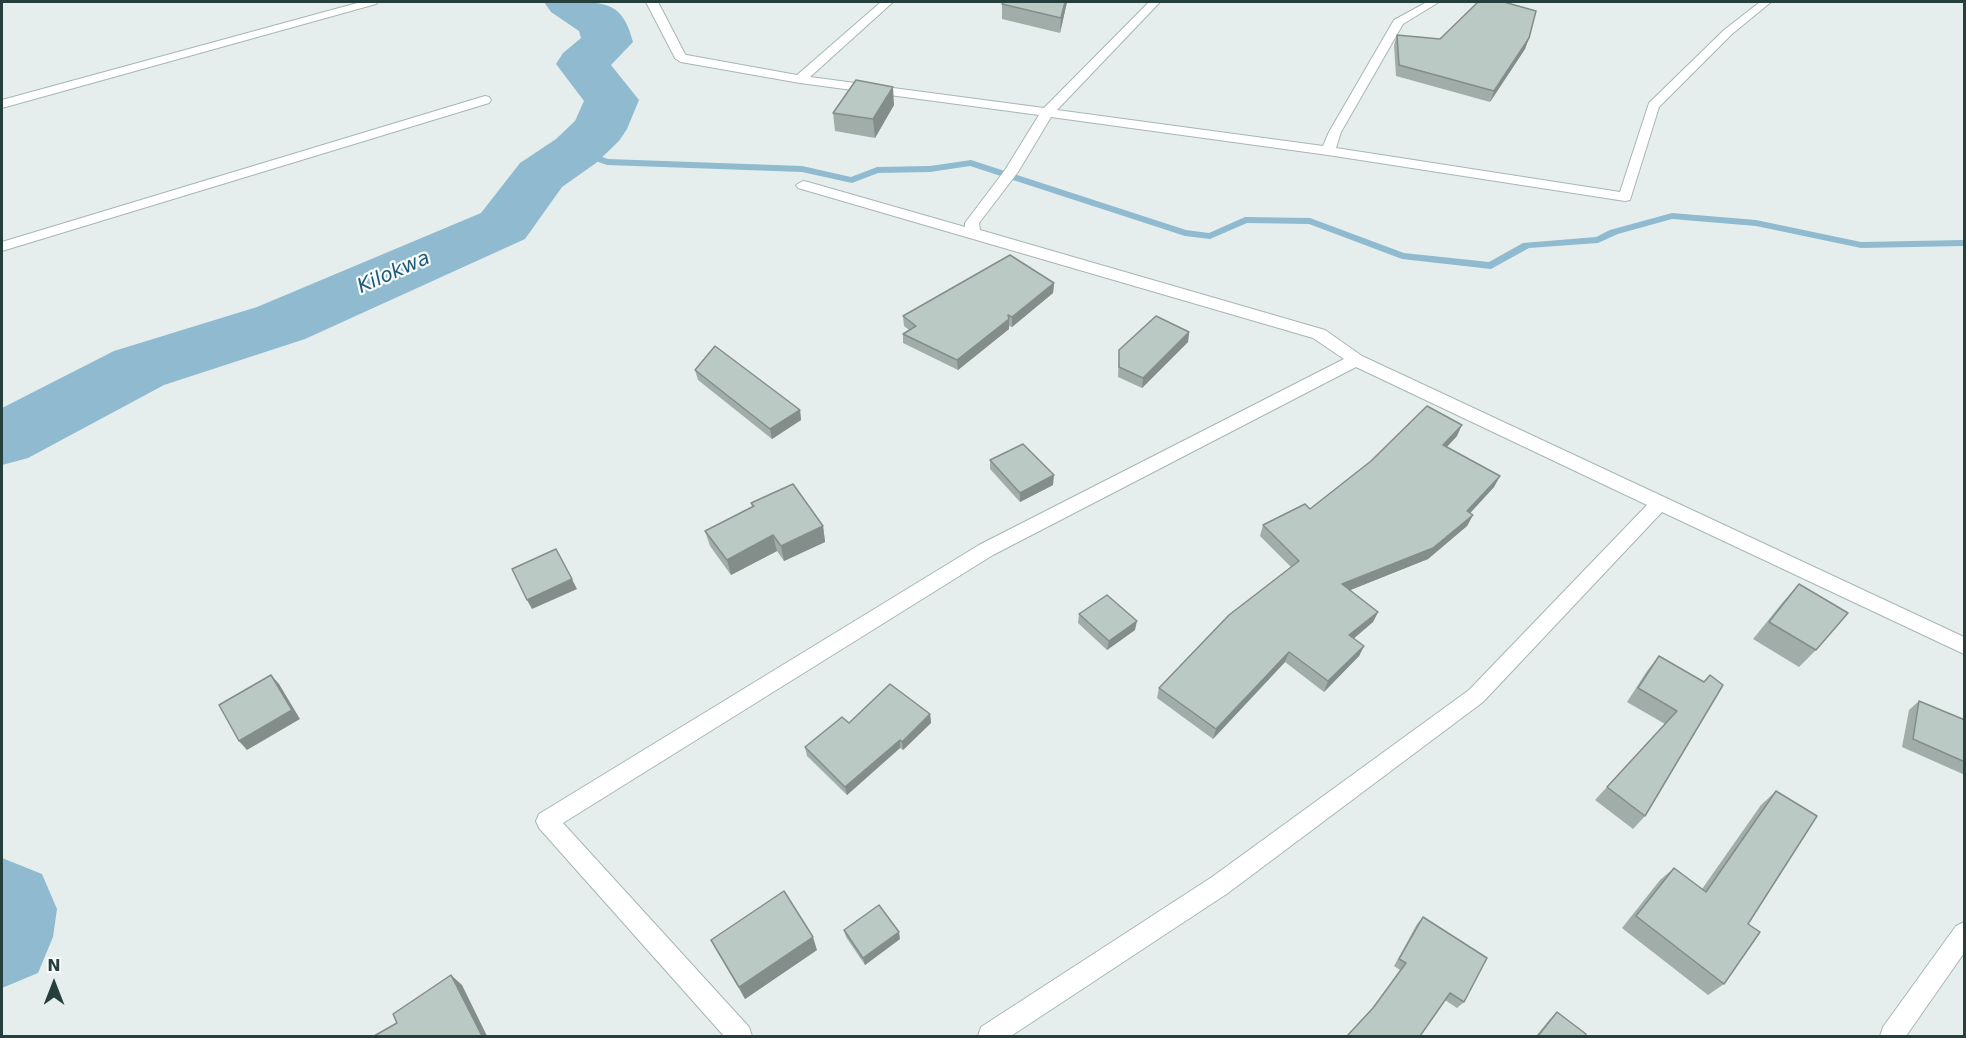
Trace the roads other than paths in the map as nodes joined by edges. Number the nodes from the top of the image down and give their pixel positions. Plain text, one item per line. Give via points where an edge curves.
1 (372, 2) edge
2 (652, 2) edge
3 (887, 2) edge
4 (1155, 2) edge
5 (1434, 2) edge
6 (1766, 2) edge
7 (800, 79) junction
8 (485, 100) dead end
9 (2, 104) edge
10 (1047, 113) junction
11 (1328, 150) junction
12 (803, 185) dead end
13 (991, 240) junction
14 (2, 248) edge
15 (1356, 360) junction
16 (1660, 503) junction
17 (1965, 646) edge
18 (1965, 934) edge
19 (740, 1036) edge
20 (990, 1036) edge
21 (1892, 1036) edge

1 - 9 street
2 - 7 street via 681,58
3 - 7 street
4 - 10 street
5 - 11 street via 1398,22
6 - 11 street via 1728,32 1653,106 1624,197
7 - 10 street
8 - 14 street
10 - 11 street
10 - 13 street via 1007,177 972,223 974,232
12 - 13 street
13 - 15 street via 1320,334
15 - 16 street
15 - 19 street via 986,550 547,821
16 - 17 street
16 - 20 street via 1476,696 1221,885
18 - 21 street

